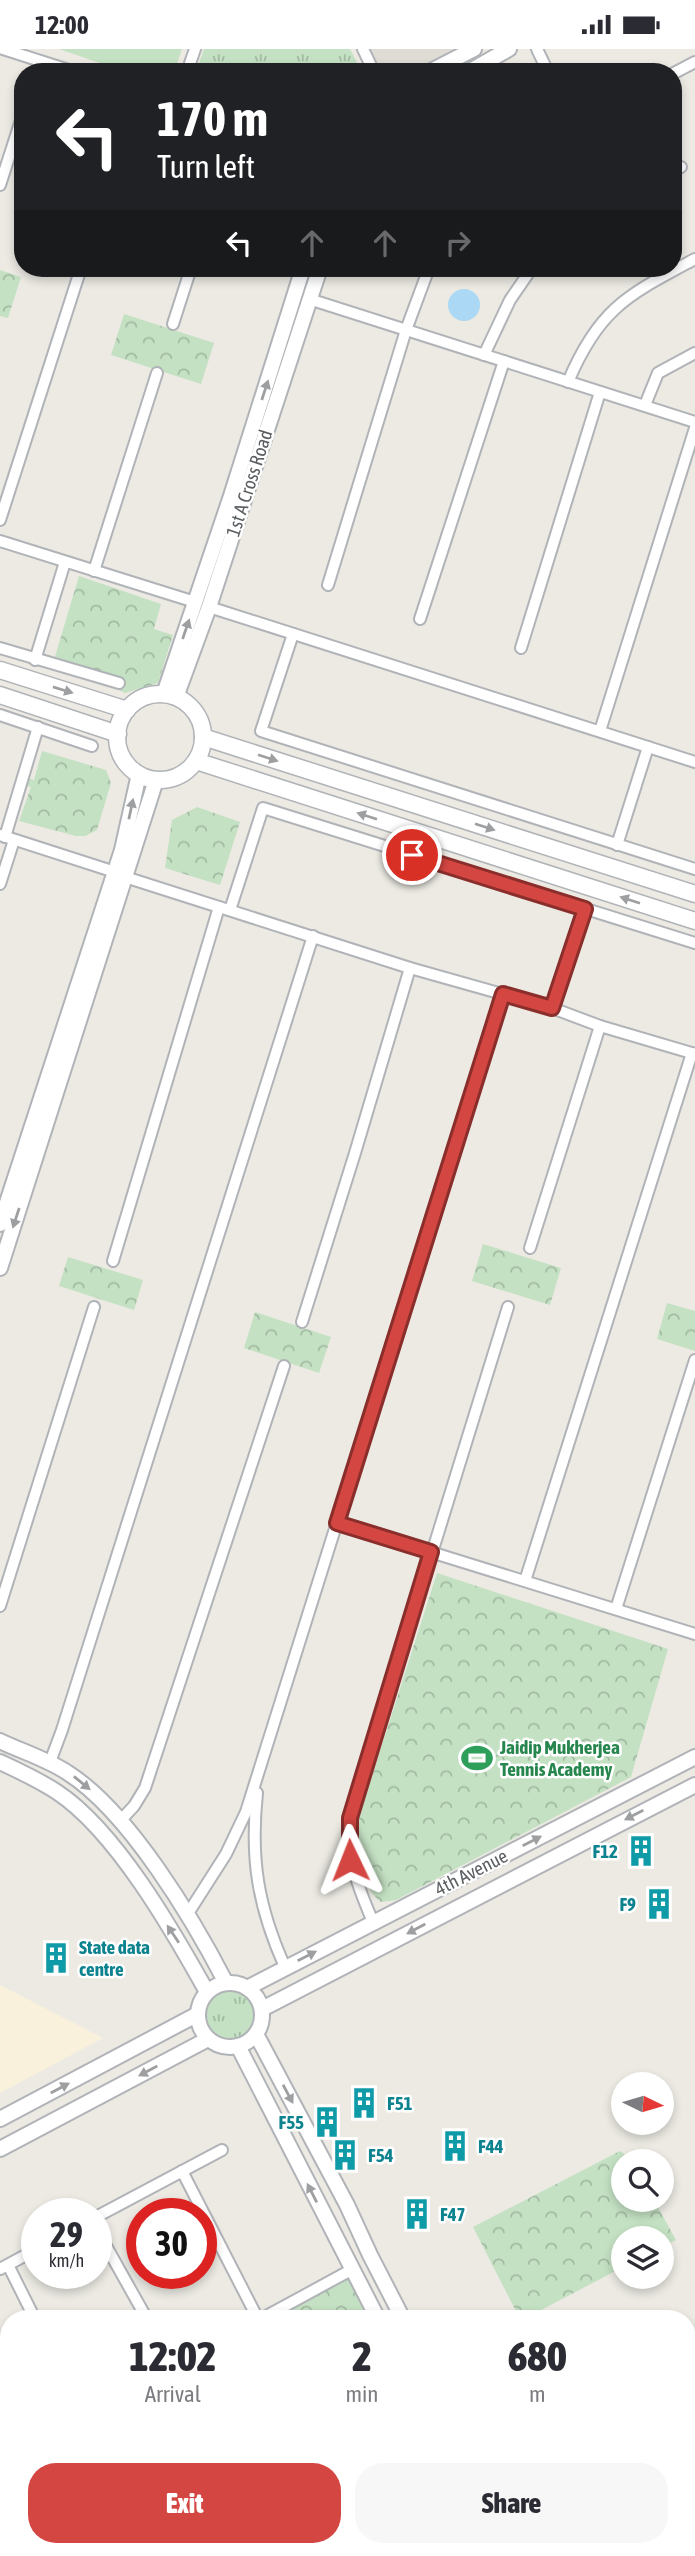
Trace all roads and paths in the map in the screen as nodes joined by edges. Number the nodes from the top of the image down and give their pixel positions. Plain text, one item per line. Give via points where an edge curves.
1 (4, 49) edge
2 (474, 49) edge
3 (509, 49) edge
4 (32, 63) edge
5 (447, 63) edge
6 (484, 63) edge
7 (14, 142) edge
8 (0, 185) edge
9 (78, 277) edge
10 (188, 277) edge
11 (301, 277) edge
12 (317, 277) edge
13 (426, 277) edge
14 (526, 277) edge
15 (662, 277) edge
16 (309, 299) junction
17 (173, 324) dead end
18 (406, 330) junction
19 (695, 353) edge
20 (484, 355) junction
21 (504, 361) junction
22 (280, 367) junction
23 (157, 373) dead end
24 (568, 382) junction
25 (600, 392) junction
26 (645, 405) junction
27 (695, 422) edge
28 (695, 428) edge
29 (0, 520) edge
30 (0, 541) edge
31 (65, 562) junction
32 (94, 571) junction
33 (328, 585) dead end
34 (202, 605) junction
35 (420, 619) dead end
36 (293, 634) junction
37 (0, 648) edge
38 (522, 648) dead end
39 (35, 660) junction
40 (0, 670) edge
41 (119, 683) dead end
42 (0, 695) edge
43 (170, 695) junction
44 (127, 710) junction
45 (0, 715) edge
46 (38, 727) junction
47 (600, 731) junction
48 (118, 734) junction
49 (203, 737) junction
50 (92, 746) dead end
51 (648, 747) junction
52 (196, 761) junction
53 (695, 762) edge
54 (139, 774) junction
55 (156, 780) junction
56 (6, 837) edge
57 (617, 845) junction
58 (695, 869) edge
59 (120, 875) junction
60 (0, 884) edge
61 (695, 894) edge
62 (225, 909) junction
63 (585, 909) junction
64 (695, 921) edge
65 (313, 936) junction
66 (695, 943) edge
67 (410, 968) junction
68 (503, 994) junction
69 (552, 1008) junction
70 (600, 1026) junction
71 (693, 1053) edge
72 (29, 1158) junction
73 (0, 1224) edge
74 (530, 1248) dead end
75 (113, 1261) dead end
76 (0, 1268) edge
77 (94, 1307) dead end
78 (508, 1307) dead end
79 (302, 1322) dead end
80 (695, 1360) edge
81 (284, 1366) dead end
82 (337, 1523) junction
83 (431, 1552) junction
84 (525, 1581) junction
85 (0, 1605) edge
86 (616, 1609) junction
87 (695, 1634) edge
88 (0, 1741) edge
89 (695, 1757) edge
90 (0, 1762) edge
91 (50, 1762) junction
92 (260, 1768) junction
93 (695, 1785) edge
94 (120, 1821) junction
95 (554, 1829) junction
96 (564, 1853) junction
97 (442, 1887) junction
98 (452, 1909) junction
99 (187, 1915) junction
100 (373, 1922) junction
101 (285, 1967) junction
102 (226, 1983) junction
103 (247, 1988) junction
104 (207, 1993) junction
105 (262, 2009) junction
106 (198, 2014) junction
107 (256, 2034) junction
108 (208, 2039) junction
109 (238, 2046) junction
110 (0, 2119) edge
111 (0, 2148) edge
112 (222, 2150) dead end
113 (182, 2171) junction
114 (347, 2205) junction
115 (112, 2208) edge
116 (325, 2218) junction
117 (112, 2257) edge
118 (21, 2258) edge
119 (4, 2267) edge
120 (351, 2270) junction
121 (30, 2310) edge
122 (142, 2310) edge
123 (255, 2310) edge
124 (277, 2310) edge
125 (373, 2310) edge
126 (398, 2310) edge

1 - 4 street
2 - 5 street
3 - 6 street
7 - 8 street
9 - 29 street
10 - 17 street
11 - 22 street, 1st A Cross Road
12 - 16 street, 1st A Cross Road
13 - 18 street
14 - 20 street
15 - 24 street via 612,309 591,335
16 - 18 street
16 - 22 street, 1st A Cross Road
18 - 20 street
18 - 33 street
19 - 26 street via 658,373
20 - 21 street
21 - 24 street
21 - 35 street
22 - 34 street, 1st A Cross Road
23 - 32 street
24 - 25 street
25 - 26 street
25 - 38 street
26 - 27 street
28 - 47 street
30 - 31 street
31 - 32 street
31 - 39 street
32 - 34 street
34 - 36 street
34 - 43 street, 1st A Cross Road
36 - 47 street
36 - 57 street via 261,731
37 - 39 street
39 - 41 street
40 -> 44 main road
42 - 48 main road
43 - 44 main road via 152,695
43 - 49 main road via 196,713
44 - 48 main road
45 - 46 street
46 - 50 street
46 - 56 street
47 - 51 street
48 - 54 main road via 125,761
49 - 52 main road
49 -> 61 main road
51 - 53 street
51 - 57 street
52 - 55 main road via 179,776
64 -> 52 main road
54 - 55 main road
59 -> 54 street
55 - 59 street
56 - 59 street
56 - 60 street
57 - 58 street
59 - 62 street
59 - 72 street
62 - 63 street via 263,808
62 - 65 street
62 - 75 street
63 - 66 street
63 - 69 street
65 - 67 street
65 - 91 street
67 - 68 street
67 - 79 street
68 - 69 street
68 - 82 street
69 - 70 street
70 - 71 street
70 - 74 street
71 - 84 street
72 - 73 street
72 -> 76 street
77 - 85 street
78 - 83 street
80 - 86 street
81 - 94 street via 145,1788
82 - 83 street
82 - 92 street
83 - 84 street
83 - 100 street via 350,1818 350,1860
84 - 86 street
86 - 87 street
88 - 91 street
89 - 95 street, 4th Avenue
104 -> 90 street via 122,1857 97,1827 58,1792
91 -> 94 street via 89,1789
92 - 99 street via 237,1833
92 - 101 street via 255,1863
93 -> 96 street, 4th Avenue
94 - 99 street
95 - 96 street
97 -> 95 street, 4th Avenue
96 - 98 street, 4th Avenue
97 - 98 street
97 - 100 street, 4th Avenue
98 -> 105 street, 4th Avenue
99 - 102 street
101 -> 100 street, 4th Avenue
101 - 103 street, 4th Avenue
102 - 103 street
102 - 104 street
103 - 105 street
104 - 106 street
105 - 107 street
106 - 108 street
110 -> 106 street
107 - 109 street
107 -> 114 street
108 - 109 street via 217,2045
108 -> 111 street
116 -> 109 street
112 - 113 street
113 - 115 street
113 - 123 street
114 - 116 street
114 - 126 street
116 - 120 street
117 - 122 street
118 - 119 street
119 - 121 street
120 - 124 street
120 - 125 street

